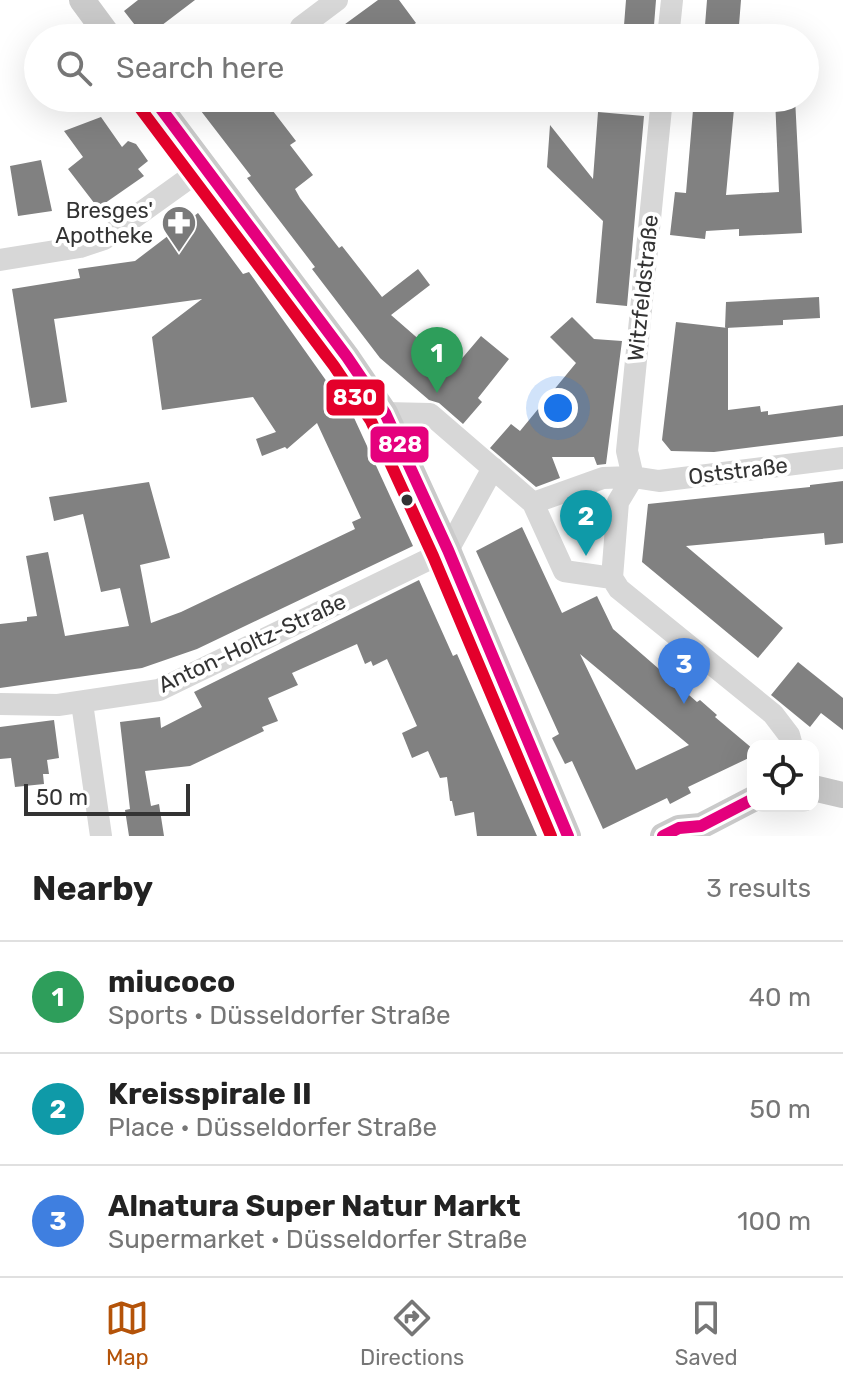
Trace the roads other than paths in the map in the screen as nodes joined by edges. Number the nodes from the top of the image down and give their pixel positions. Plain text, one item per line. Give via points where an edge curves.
1 (82, 0) edge
2 (337, 0) edge
3 (672, 0) edge
4 (100, 24) edge
5 (305, 24) edge
6 (669, 24) edge
7 (163, 112) edge
8 (661, 112) edge
9 (203, 168) junction
10 (0, 260) edge
11 (385, 413) junction
12 (843, 458) edge
13 (493, 468) junction
14 (633, 477) junction
15 (533, 503) junction
16 (448, 550) junction
17 (612, 578) junction
18 (82, 703) junction
19 (0, 704) edge
20 (790, 740) edge
21 (819, 789) edge
22 (843, 795) edge
23 (747, 803) edge
24 (700, 831) edge
25 (101, 836) edge
26 (568, 836) edge
27 (663, 836) edge

1 - 4 main road
2 - 5 street
3 - 6 street
7 - 9 main road
8 - 14 street, Witzfeldstraße via 627,451
9 - 10 street via 104,239
9 - 11 main road
11 - 13 street via 430,414
11 - 16 main road
12 - 14 street, Oststraße via 659,481
13 - 15 street
13 - 16 street
14 - 15 street, Oststraße via 603,478
14 - 17 street via 618,502
15 - 17 street via 564,571
16 - 18 street, Anton-Holtz-Straße via 159,690
16 - 26 main road
17 - 20 street via 773,714
18 - 19 street, Anton-Holtz-Straße
18 - 25 street
21 - 22 main road
23 - 24 main road
24 - 27 main road via 679,828

